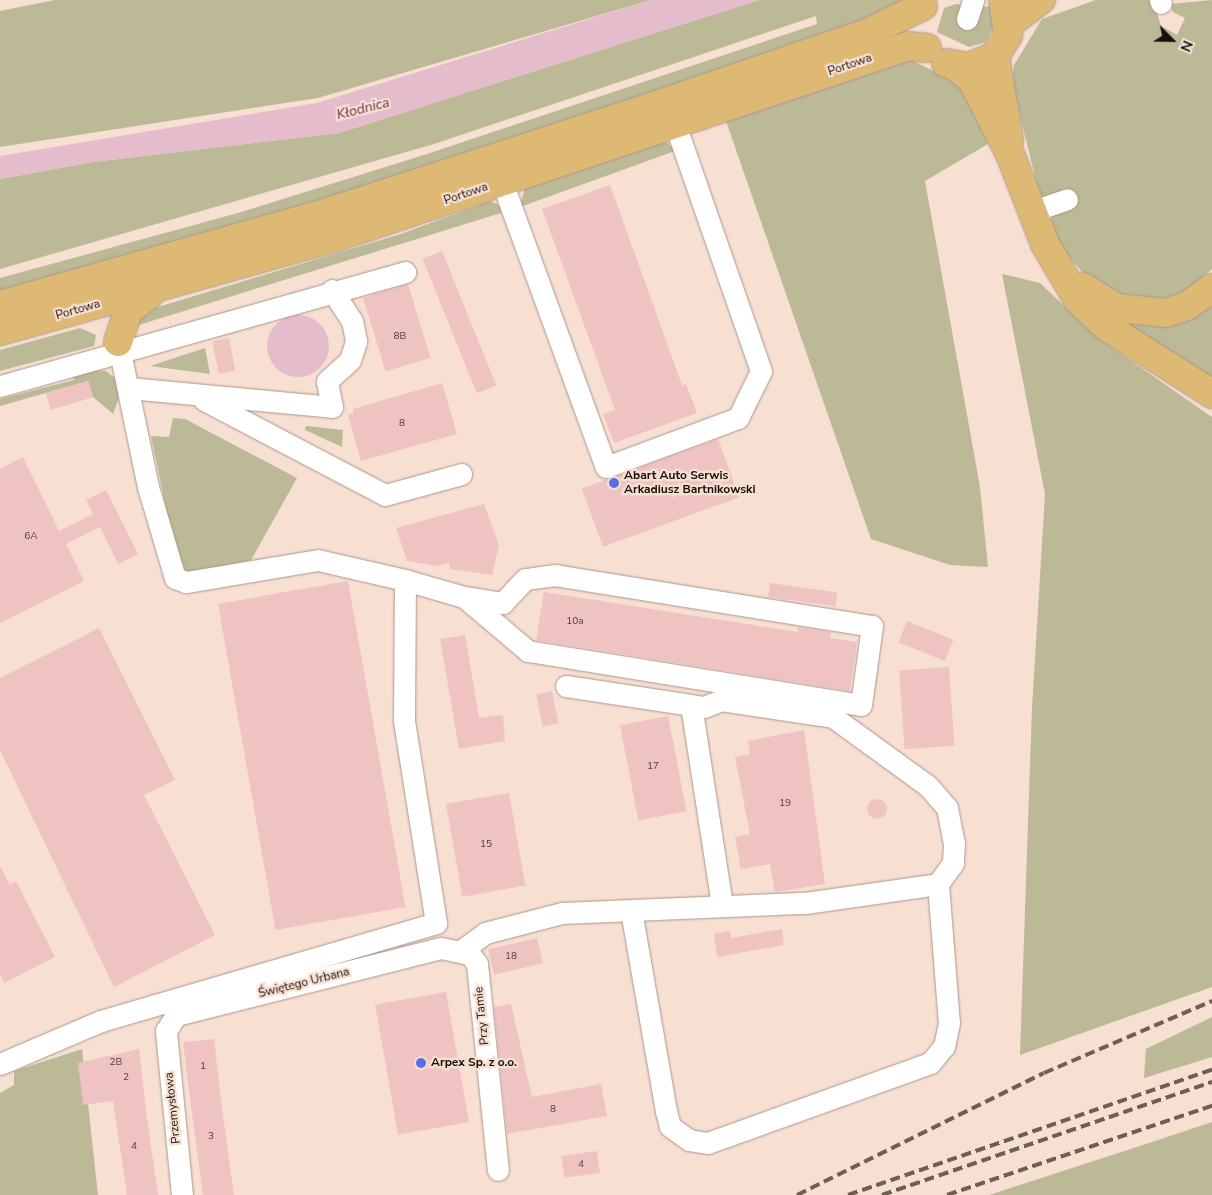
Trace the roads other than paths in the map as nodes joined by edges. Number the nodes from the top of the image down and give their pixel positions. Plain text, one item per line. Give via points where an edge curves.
1 (1041, 0) edge
2 (924, 3) edge
3 (1006, 11) edge
4 (928, 48) junction
5 (995, 56) junction
6 (955, 66) junction
7 (675, 124) junction
8 (1010, 154) junction
9 (502, 182) junction
10 (1067, 199) dead end
11 (1030, 212) junction
12 (405, 272) dead end
13 (1060, 272) junction
14 (158, 287) junction
15 (1212, 288) edge
16 (332, 290) junction
17 (0, 305) edge
18 (59, 316) junction
19 (0, 330) edge
20 (119, 348) junction
21 (0, 386) edge
22 (129, 388) junction
23 (1212, 394) edge
24 (195, 395) junction
25 (461, 474) dead end
26 (406, 580) junction
27 (464, 597) junction
28 (566, 686) dead end
29 (691, 705) junction
30 (938, 884) junction
31 (722, 905) junction
32 (631, 911) junction
33 (451, 949) junction
34 (169, 1022) joint
35 (2, 1058) edge
36 (498, 1170) dead end
37 (182, 1195) edge

1 - 3 main road
2 - 4 main road via 920,20
2 - 17 main road, Portowa via 867,33 657,105 328,212
3 - 5 main road via 1006,41
4 - 6 main road
4 - 7 main road, Portowa via 908,46
5 - 6 main road via 983,64
5 - 8 main road via 1008,117
6 - 8 main road via 972,80
7 - 9 main road, Portowa
7 - 9 street via 761,372 738,418 606,467
8 - 11 main road
9 - 14 main road, Portowa via 334,238
10 - 11 street
11 - 13 main road
12 - 16 street
13 - 15 main road via 1117,308 1142,312 1165,313 1187,306
13 - 23 main road via 1078,300 1107,326
14 - 18 main road, Portowa
14 - 20 main road via 128,311
16 - 20 street
16 - 24 street via 352,321 356,341 350,360 327,382 332,407
18 - 19 main road, Portowa
18 - 20 main road via 95,318
20 - 21 street
20 - 22 street
22 - 24 street
22 - 26 street via 148,487 175,578 186,582 318,560
24 - 25 street via 385,495
26 - 27 street
26 - 35 street via 404,720 436,924 101,1021
27 - 27 street via 528,651 861,705 872,626 555,575 525,579 503,603
28 - 29 street
29 - 30 street via 704,707 721,700 833,717 928,786 947,808 954,843 953,863
29 - 31 street
30 - 31 street via 804,903
30 - 32 street via 949,1022 944,1046 930,1063 708,1143 689,1140 670,1126
31 - 32 street
32 - 33 street via 562,913 485,932
33 - 34 street, Świętego Urbana via 176,1015
33 - 36 street, Przy Tamie via 477,964
34 - 37 street, Przemysłowa via 166,1031

